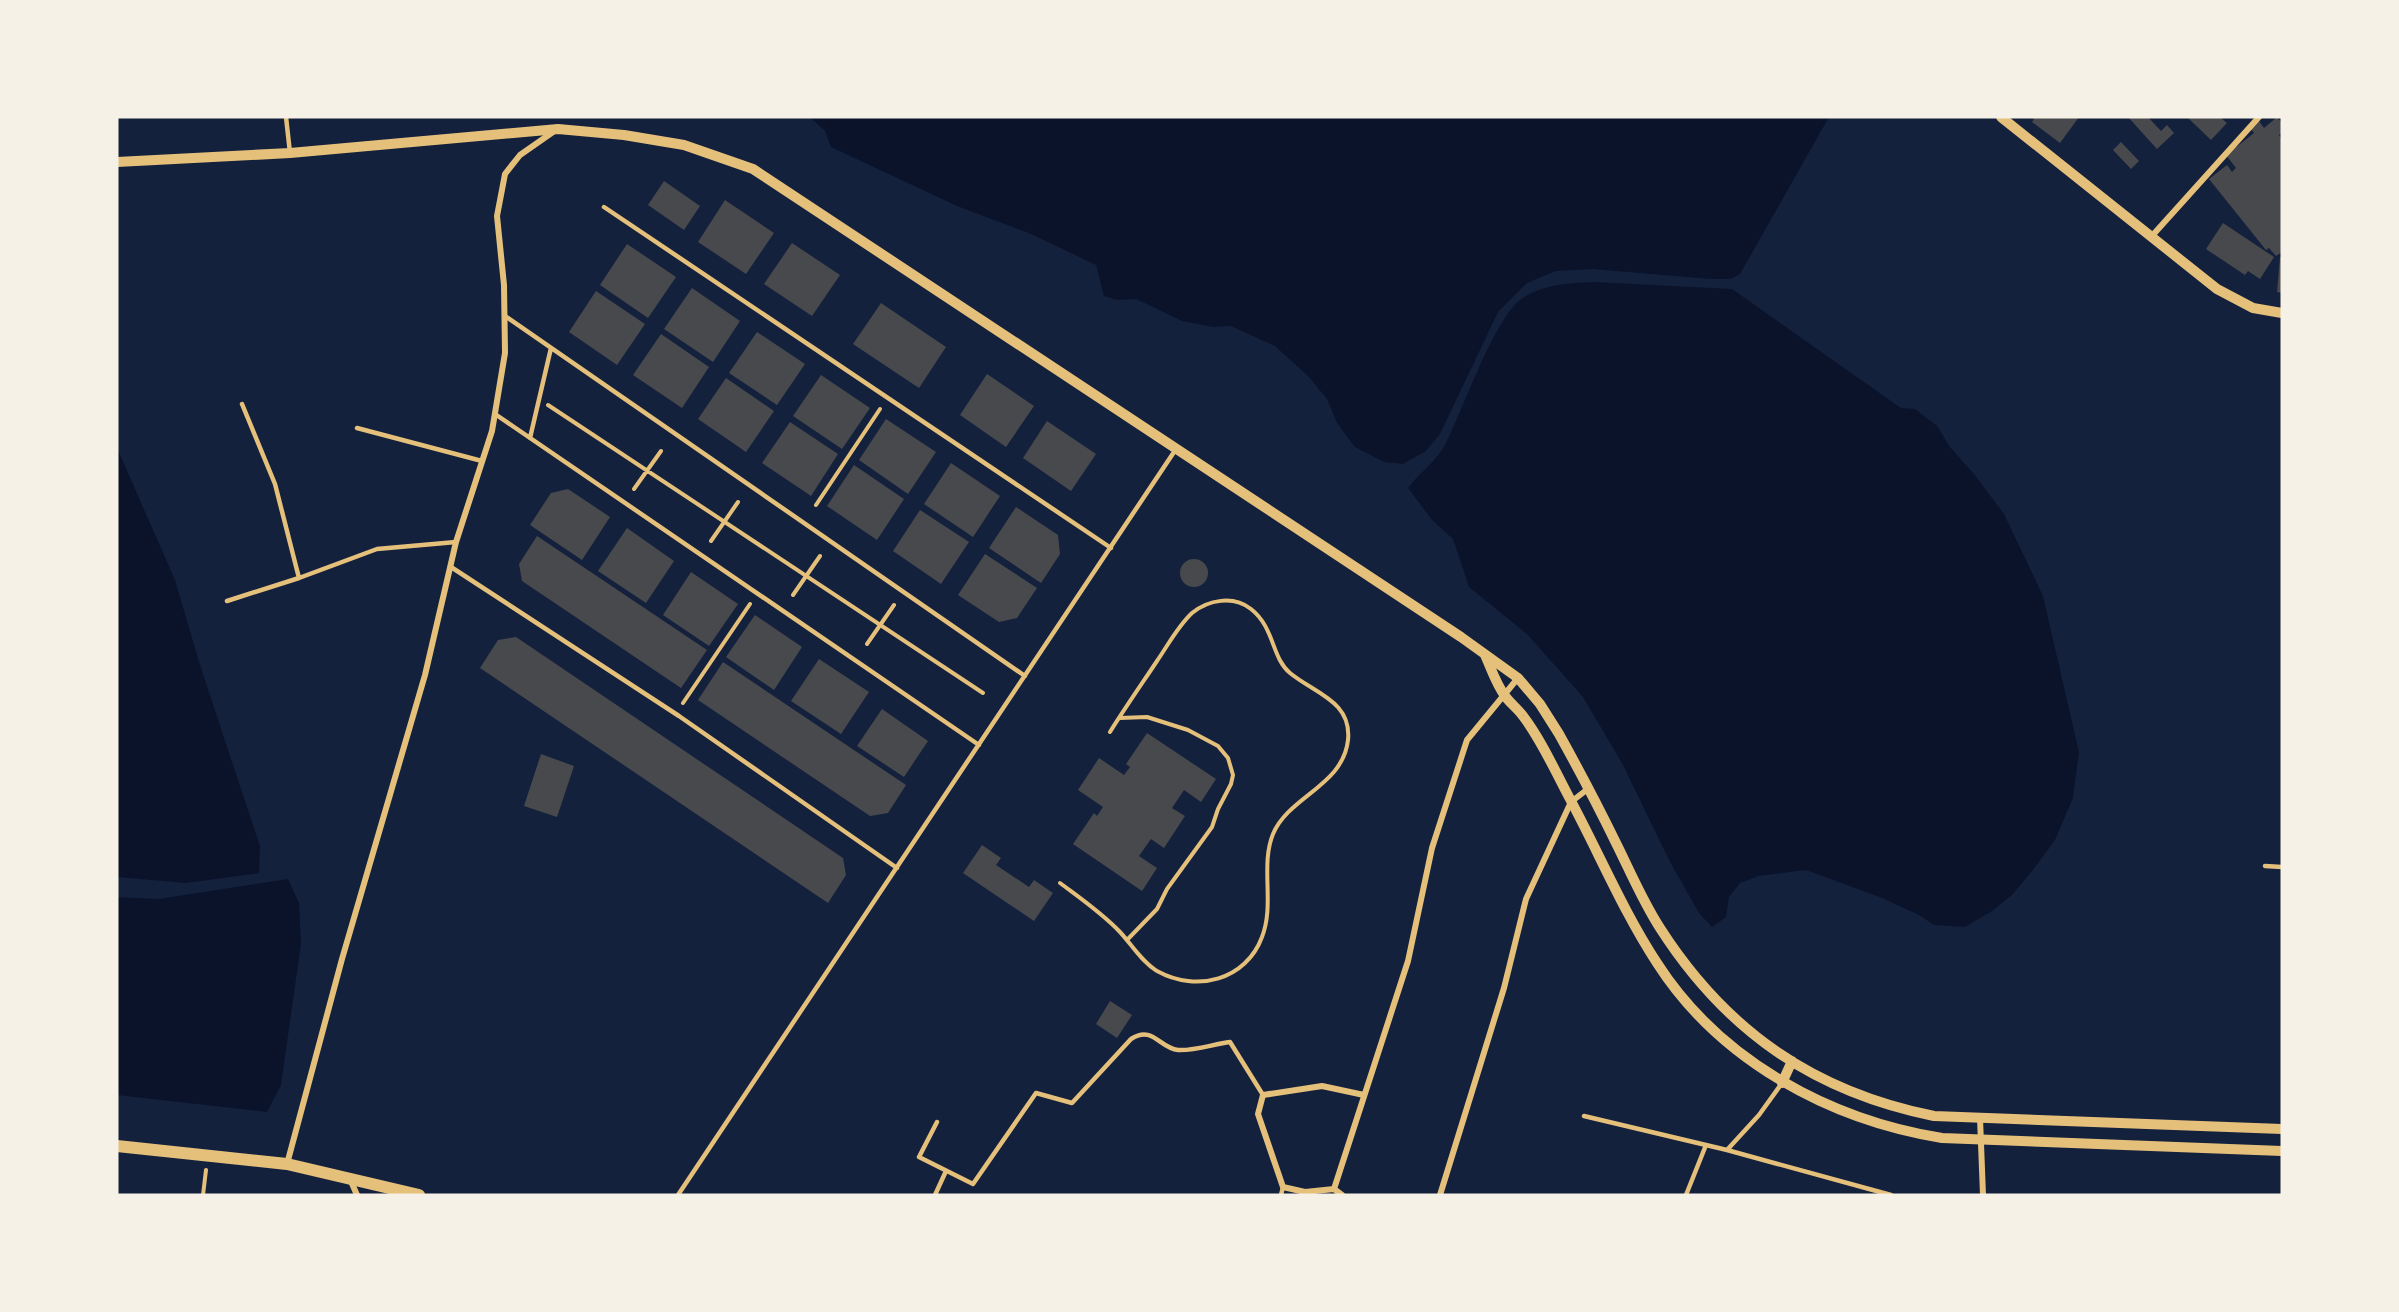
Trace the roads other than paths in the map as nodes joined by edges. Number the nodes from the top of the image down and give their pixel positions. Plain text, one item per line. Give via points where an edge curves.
1 (286, 117) edge
2 (2001, 117) edge
3 (2259, 117) edge
4 (558, 129) junction
5 (290, 153) junction
6 (117, 162) edge
7 (604, 207) dead end
8 (2151, 237) junction
9 (2282, 313) edge
10 (504, 316) junction
11 (551, 348) junction
12 (242, 404) dead end
13 (495, 414) junction
14 (357, 428) dead end
15 (530, 438) junction
16 (1177, 448) junction
17 (482, 461) junction
18 (456, 542) junction
19 (1111, 548) junction
20 (451, 567) junction
21 (299, 578) junction
22 (227, 601) dead end
23 (1484, 652) junction
24 (1025, 676) junction
25 (1518, 678) junction
26 (1504, 694) junction
27 (979, 745) junction
28 (1589, 788) junction
29 (1572, 802) junction
30 (2265, 866) dead end
31 (2282, 867) edge
32 (897, 868) junction
33 (1641, 892) junction
34 (1621, 902) junction
35 (1677, 953) junction
36 (1658, 965) junction
37 (1792, 1061) junction
38 (1782, 1083) junction
39 (1263, 1095) junction
40 (1364, 1095) junction
41 (1584, 1116) dead end
42 (1980, 1118) junction
43 (937, 1122) dead end
44 (2282, 1129) edge
45 (1980, 1141) junction
46 (1706, 1145) junction
47 (117, 1146) edge
48 (1726, 1150) junction
49 (2282, 1151) edge
50 (287, 1164) junction
51 (946, 1171) junction
52 (350, 1178) junction
53 (1283, 1187) junction
54 (1335, 1189) junction
55 (357, 1195) edge
56 (419, 1195) edge
57 (678, 1195) edge
58 (934, 1195) edge
59 (1281, 1195) edge
60 (1342, 1195) edge
61 (1440, 1195) edge
62 (1686, 1195) edge
63 (1891, 1195) edge
64 (1983, 1195) edge

1 - 5 lane
2 - 8 street
3 - 8 street
4 - 5 street
4 - 10 street via 520,155 505,174 497,216
4 - 16 street via 684,145 753,169
5 - 6 street
7 - 19 lane
8 - 9 street via 2234,299 2253,308
10 - 11 lane
10 - 13 street via 505,353
11 - 15 lane
11 - 24 lane
12 - 21 lane via 275,484
13 - 15 lane
13 - 17 street
14 - 17 lane
15 - 27 lane
16 - 19 lane
16 - 23 street
17 - 18 street
18 - 20 street
18 - 21 lane via 377,549
19 - 24 lane
20 - 32 lane via 678,716
20 - 50 street via 425,675
21 - 22 lane
23 - 25 street
23 - 26 street
24 - 27 lane
25 - 26 street
25 - 28 street via 1540,704
26 - 29 street via 1523,716
26 - 40 street via 1467,740 1432,849 1408,961
27 - 32 lane
28 - 29 street
28 - 33 street
29 - 34 street
29 - 61 street via 1526,898 1504,988
30 - 31 lane
32 - 57 lane
33 - 34 street
33 - 35 street
34 - 36 street
35 - 36 street
35 - 37 street via 1727,1014 1759,1041
36 - 38 street via 1725,1039
37 - 38 street
37 - 42 street via 1840,1087 1884,1104 1934,1116
38 - 45 street via 1820,1102 1906,1132
38 - 48 lane
39 - 40 street via 1322,1086
39 - 51 lane via 1230,1042 1177,1050 1147,1034 1139,1034 1072,1103 1036,1093 973,1184
39 - 53 street via 1258,1114
40 - 54 street
41 - 46 lane
42 - 44 street
42 - 45 street
43 - 51 lane via 919,1157
45 - 49 street
45 - 64 street
46 - 48 lane
46 - 62 lane
47 - 50 main road
48 - 63 lane
50 - 52 main road
51 - 58 lane
52 - 55 street
52 - 56 main road
53 - 54 street via 1305,1192
53 - 59 lane
54 - 60 street

